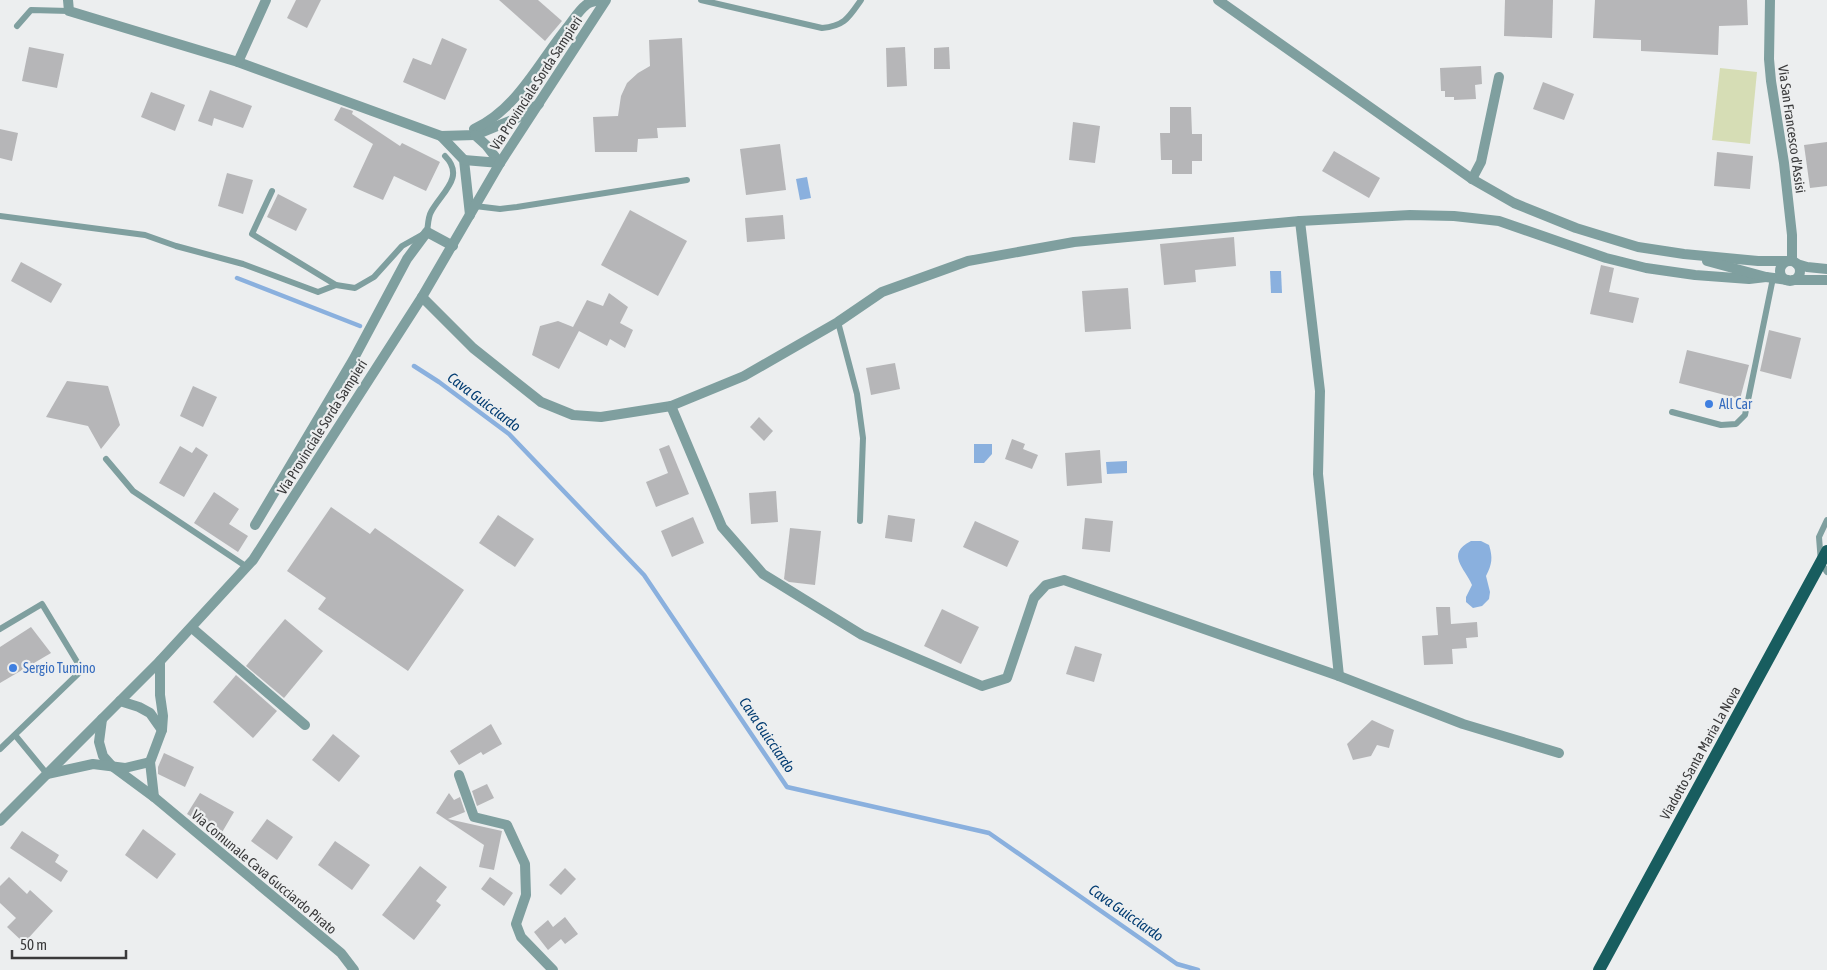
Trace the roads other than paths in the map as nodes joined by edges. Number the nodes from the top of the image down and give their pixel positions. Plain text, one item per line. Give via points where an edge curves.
1 (266, 0) edge
2 (600, 0) edge
3 (606, 0) edge
4 (701, 0) edge
5 (861, 0) edge
6 (1218, 0) edge
7 (1770, 0) edge
8 (69, 5) edge
9 (17, 26) dead end
10 (238, 62) junction
11 (1499, 77) dead end
12 (540, 103) junction
13 (461, 135) junction
14 (475, 135) junction
15 (441, 136) junction
16 (445, 156) dead end
17 (464, 160) junction
18 (500, 163) junction
19 (1472, 179) junction
20 (687, 180) dead end
21 (272, 191) dead end
22 (473, 210) junction
23 (0, 216) edge
24 (1300, 220) junction
25 (427, 232) junction
26 (453, 246) junction
27 (1684, 254) junction
28 (1758, 261) junction
29 (1792, 262) junction
30 (1827, 269) edge
31 (1740, 274) junction
32 (1769, 277) junction
33 (1790, 280) junction
34 (1827, 280) edge
35 (336, 285) junction
36 (422, 297) junction
37 (838, 322) junction
38 (671, 406) junction
39 (1672, 412) dead end
40 (106, 459) dead end
41 (1827, 520) edge
42 (860, 521) dead end
43 (255, 525) dead end
44 (1827, 551) edge
45 (247, 567) junction
46 (1827, 572) edge
47 (192, 628) junction
48 (0, 629) edge
49 (160, 661) junction
50 (1339, 676) junction
51 (120, 701) junction
52 (102, 719) junction
53 (305, 725) dead end
54 (162, 730) junction
55 (15, 735) junction
56 (0, 750) edge
57 (1559, 752) dead end
58 (150, 762) junction
59 (112, 766) junction
60 (47, 774) junction
61 (459, 775) dead end
62 (154, 797) junction
63 (0, 821) edge
64 (354, 970) edge
65 (553, 970) edge
66 (1599, 970) edge

1 - 10 street
2 - 13 street via 586,5 512,101 482,126
3 - 12 street, Via Provinciale Sorda Sampieri
4 - 5 lane via 822,28 844,23
6 - 19 street
7 - 29 street, Via San Francesco d'Assisi via 1769,59 1784,163
8 - 9 lane via 31,10
8 - 10 street
10 - 15 street
11 - 19 street via 1481,162
12 - 14 street via 517,118
12 - 18 street, Via Provinciale Sorda Sampieri
13 - 14 street
13 - 15 street
14 - 18 street
15 - 17 street
16 - 25 lane via 452,163 454,174 430,214
17 - 18 street
17 - 22 street
18 - 22 street, Via Provinciale Sorda Sampieri
19 - 27 street via 1514,203 1576,228 1638,247
20 - 22 lane via 517,207
21 - 35 lane via 252,234
22 - 26 street, Via Provinciale Sorda Sampieri
23 - 35 lane via 145,235 243,264 318,292
24 - 31 street via 1410,215 1499,221 1606,258 1646,268 1695,275
24 - 37 street via 1074,242 968,261 882,292
24 - 50 street via 1320,391 1318,474
25 - 26 street
25 - 35 lane via 402,246 374,277 355,288
25 - 43 street via 407,259 353,360
26 - 36 street, Via Provinciale Sorda Sampieri
27 - 28 street
27 - 31 street
28 - 29 street
28 - 31 street
29 - 30 street
29 - 33 street via 1800,268 1800,273
29 - 33 street via 1781,268 1783,278
31 - 32 street
32 - 33 street
32 - 39 lane via 1745,415 1736,424 1722,425
33 - 34 street
36 - 38 street via 473,348 541,402 574,415 601,416
36 - 45 street, Via Provinciale Sorda Sampieri
37 - 38 street via 744,376
37 - 42 lane via 857,394 863,438
38 - 50 street via 722,527 763,574 862,635 982,686 1007,678 1034,598 1046,584 1064,580
40 - 45 lane via 133,491
41 - 46 lane via 1819,536 1821,563
44 - 66 main road, Viadotto Santa Maria La Nova, bridge
45 - 47 street, Via Provinciale Sorda Sampieri
47 - 49 street, Via Provinciale Sorda Sampieri
47 - 53 street
48 - 55 lane via 42,604 82,670
49 - 51 street, Via Provinciale Sorda Sampieri
49 - 54 street
50 - 57 street via 1463,724
51 - 52 street, Via Provinciale Sorda Sampieri
51 - 54 street via 150,713
52 - 59 street via 99,742 103,756
52 - 60 street, Via Provinciale Sorda Sampieri
54 - 58 street
55 - 56 lane
55 - 60 lane
58 - 59 street via 124,768
58 - 62 street
59 - 60 street via 92,764
59 - 62 street, Via Comunale Cava Gucciardo Pirato
60 - 63 street, Via Provinciale Sorda Sampieri
61 - 65 street via 474,817 507,825 525,864 526,896 516,924 521,937
62 - 64 street, Via Comunale Cava Gucciardo Pirato via 340,953

